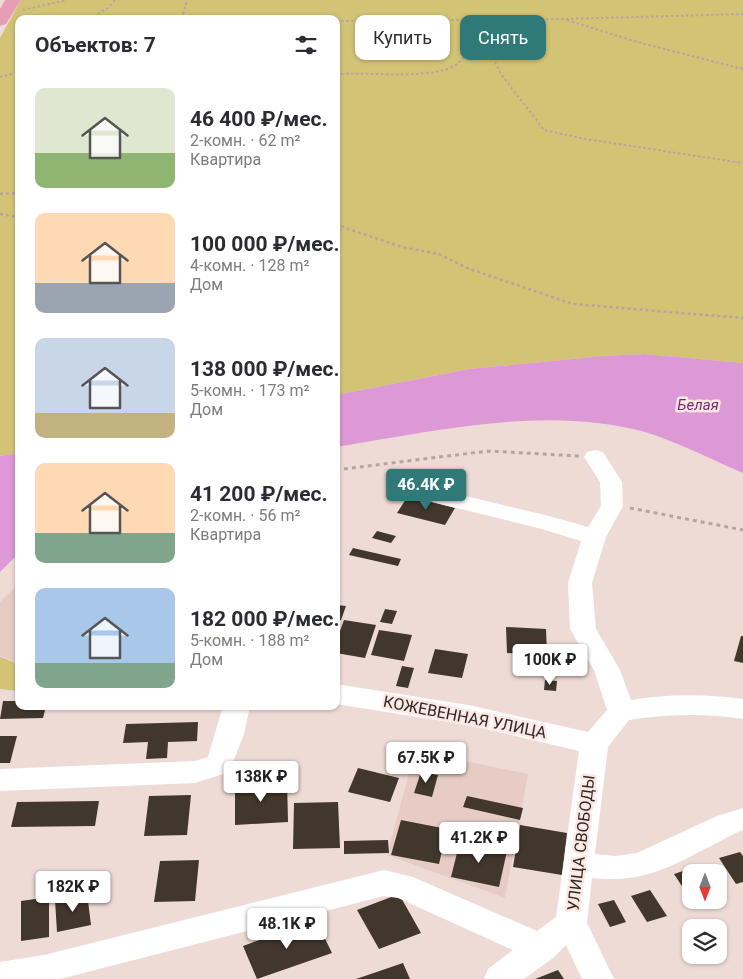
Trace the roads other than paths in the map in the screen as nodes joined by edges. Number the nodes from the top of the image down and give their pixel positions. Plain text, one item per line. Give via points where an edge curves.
1 (595, 457) road end
2 (420, 492) dead end
3 (594, 537) junction
4 (340, 695) edge
5 (743, 709) edge
6 (236, 710) edge
7 (621, 712) junction
8 (594, 744) junction
9 (0, 780) edge
10 (743, 818) edge
11 (578, 864) junction
12 (571, 923) junction
13 (542, 948) junction
14 (44, 974) edge
15 (0, 976) edge
16 (500, 979) edge
17 (598, 979) edge

1 - 3 street via 611,482 612,506
2 - 3 street
3 - 7 street via 580,583 583,629 607,670
4 - 8 street, КОЖЕВЕННАЯ УЛИЦА via 468,715
5 - 7 street via 716,704 651,706
6 - 9 street via 219,764 195,772
7 - 8 street
8 - 11 street, УЛИЦА СВОБОДЫ
10 - 11 street via 640,865 615,868
11 - 12 street, УЛИЦА СВОБОДЫ
12 - 13 street
12 - 17 street, УЛИЦА СВОБОДЫ
13 - 14 street via 402,886 384,883
13 - 16 street
14 - 15 street

